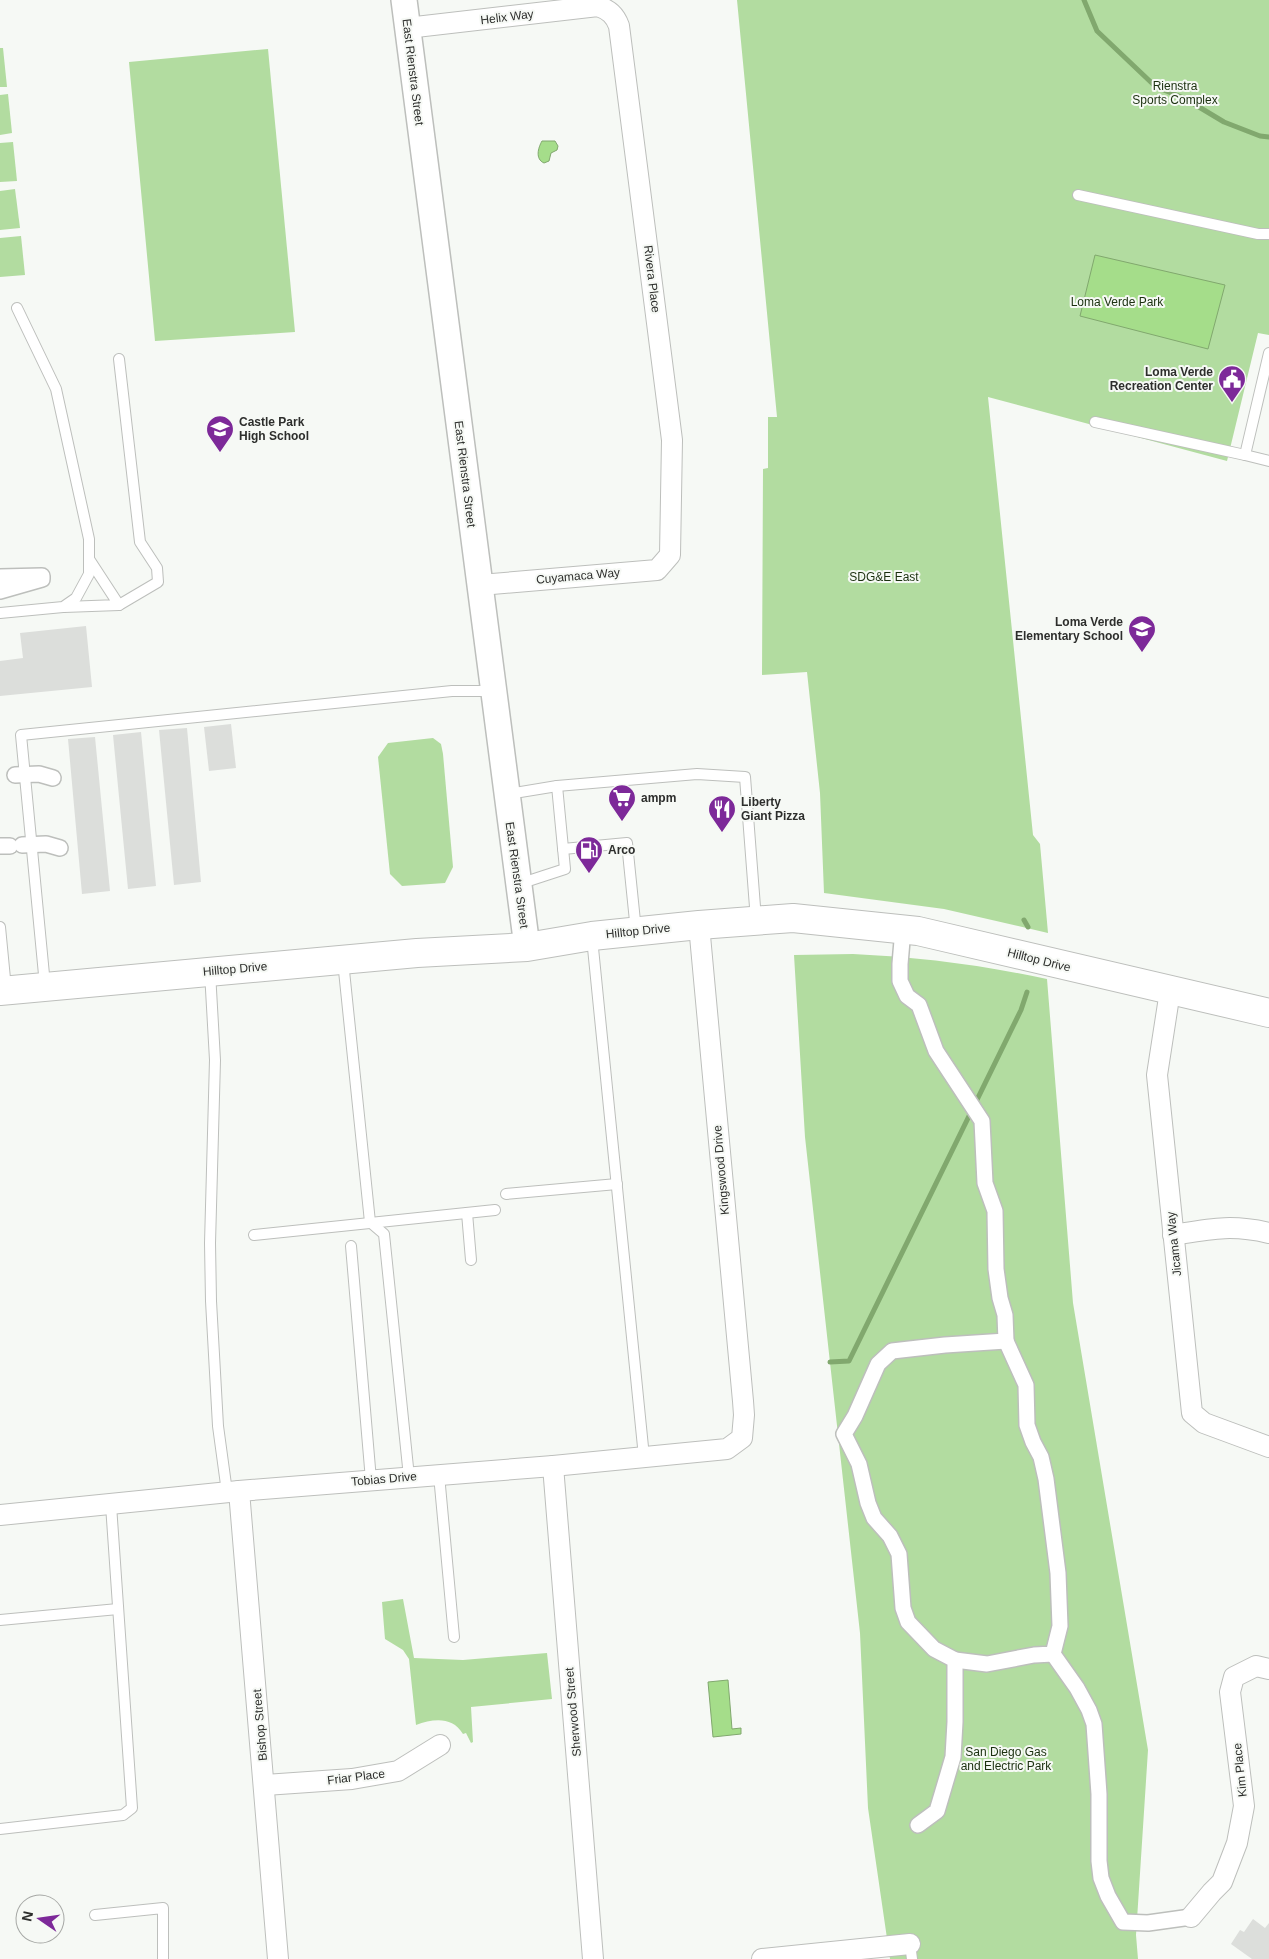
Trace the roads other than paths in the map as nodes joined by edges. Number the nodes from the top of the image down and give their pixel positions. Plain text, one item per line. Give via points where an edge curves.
1 (404, 0) edge
2 (607, 9) joint
3 (407, 28) junction
4 (1078, 195) dead end
5 (1269, 234) edge
6 (17, 308) dead end
7 (1269, 353) edge
8 (119, 359) dead end
9 (1095, 422) dead end
10 (1245, 455) junction
11 (1269, 461) edge
12 (670, 555) joint
13 (88, 558) junction
14 (0, 577) edge
15 (480, 585) junction
16 (0, 591) edge
17 (119, 605) junction
18 (63, 607) junction
19 (0, 613) edge
20 (493, 691) junction
21 (20, 775) junction
22 (54, 778) dead end
23 (557, 786) junction
24 (506, 794) junction
25 (16, 845) edge
26 (60, 848) dead end
27 (563, 849) junction
28 (518, 884) junction
29 (756, 922) junction
30 (699, 925) junction
31 (0, 927) edge
32 (903, 929) junction
33 (636, 932) junction
34 (592, 936) junction
35 (527, 947) junction
36 (342, 960) junction
37 (210, 971) junction
38 (45, 986) junction
39 (3, 990) edge
40 (1170, 991) junction
41 (1269, 1013) edge
42 (617, 1184) junction
43 (506, 1194) dead end
44 (496, 1210) dead end
45 (467, 1213) junction
46 (370, 1222) junction
47 (1269, 1232) edge
48 (254, 1235) dead end
49 (1173, 1235) junction
50 (352, 1246) dead end
51 (470, 1260) dead end
52 (1006, 1342) junction
53 (744, 1415) joint
54 (1269, 1447) edge
55 (644, 1457) junction
56 (553, 1466) junction
57 (439, 1475) junction
58 (409, 1477) junction
59 (371, 1480) junction
60 (233, 1492) junction
61 (111, 1505) junction
62 (0, 1515) edge
63 (118, 1609) junction
64 (0, 1620) edge
65 (454, 1637) dead end
66 (1054, 1654) junction
67 (954, 1660) junction
68 (1269, 1669) edge
69 (440, 1745) dead end
70 (265, 1785) junction
71 (918, 1825) dead end
72 (0, 1829) edge
73 (95, 1915) dead end
74 (1191, 1916) joint
75 (911, 1951) edge
76 (162, 1959) edge
77 (278, 1959) edge
78 (593, 1959) edge
79 (762, 1959) edge

1 - 3 street, East Rienstra Street
2 - 3 street, Helix Way via 598,6
2 - 12 street, Rivera Place via 616,17 619,26 672,440
3 - 15 street, East Rienstra Street
4 - 5 lane
6 - 13 lane via 56,389 89,539
7 - 10 lane
8 - 17 lane via 140,542 157,568 158,582
9 - 10 lane
10 - 11 lane
12 - 15 street, Cuyamaca Way via 656,570
13 - 17 lane
13 - 18 lane via 89,574 76,598
14 - 16 street via 42,576 42,579
15 - 20 street, East Rienstra Street
17 - 18 lane
18 - 19 lane
20 - 21 lane via 452,691 21,735
20 - 24 street, East Rienstra Street
21 - 22 street via 39,774
21 - 25 lane
23 - 24 lane
23 - 27 lane
23 - 29 lane via 697,774 745,776
24 - 28 street, East Rienstra Street
25 - 26 street via 46,844
25 - 38 lane
27 - 28 lane via 565,869
27 - 33 lane via 627,843
28 - 35 street, East Rienstra Street
29 - 30 main road, Hilltop Drive
29 - 32 main road, Hilltop Drive via 793,918
30 - 33 main road, Hilltop Drive
30 - 53 street, Kingswood Drive
31 - 39 lane
32 - 40 main road, Hilltop Drive
32 - 52 street via 900,981 907,996 919,1005 936,1051 982,1121 985,1184 995,1211 996,1268 1005,1315
33 - 34 main road, Hilltop Drive
34 - 35 main road, Hilltop Drive
34 - 42 lane
35 - 36 main road, Hilltop Drive
36 - 37 main road, Hilltop Drive
36 - 46 lane
37 - 38 main road, Hilltop Drive
37 - 60 lane via 215,1060 211,1301 218,1426
38 - 39 main road, Hilltop Drive
40 - 41 main road, Hilltop Drive
40 - 49 street, Jicama Way via 1157,1075
42 - 43 lane
42 - 55 lane
44 - 45 lane
45 - 46 lane
45 - 51 lane
46 - 48 lane
46 - 58 lane via 384,1234
47 - 49 street via 1227,1226
49 - 54 street, Jicama Way via 1192,1413 1204,1423
50 - 59 lane
52 - 66 street via 1026,1385 1028,1425 1042,1457 1046,1480 1058,1573 1060,1626
52 - 67 street via 892,1351 878,1364 844,1434 859,1464 874,1518 890,1536 899,1554 903,1608 908,1622 934,1649
53 - 55 street, Tobias Drive via 742,1438 727,1449
55 - 56 street, Tobias Drive
56 - 57 street, Tobias Drive
56 - 78 street, Sherwood Street
57 - 58 street, Tobias Drive
57 - 65 lane
58 - 59 street, Tobias Drive
59 - 60 street, Tobias Drive
60 - 61 street, Tobias Drive
60 - 70 street, Bishop Street
61 - 62 street, Tobias Drive
61 - 63 lane
63 - 64 lane
63 - 72 lane via 132,1808 123,1815
66 - 67 street via 986,1664
66 - 74 street via 1077,1688 1094,1724 1099,1861 1108,1896 1123,1922 1148,1923
67 - 71 street via 956,1722 953,1757 937,1811
68 - 74 street, Kim Place via 1256,1666 1234,1677 1230,1692 1244,1806 1237,1842 1222,1882
69 - 70 street, Friar Place via 398,1771 352,1779
70 - 77 street, Bishop Street
73 - 76 lane via 163,1908
75 - 79 street

